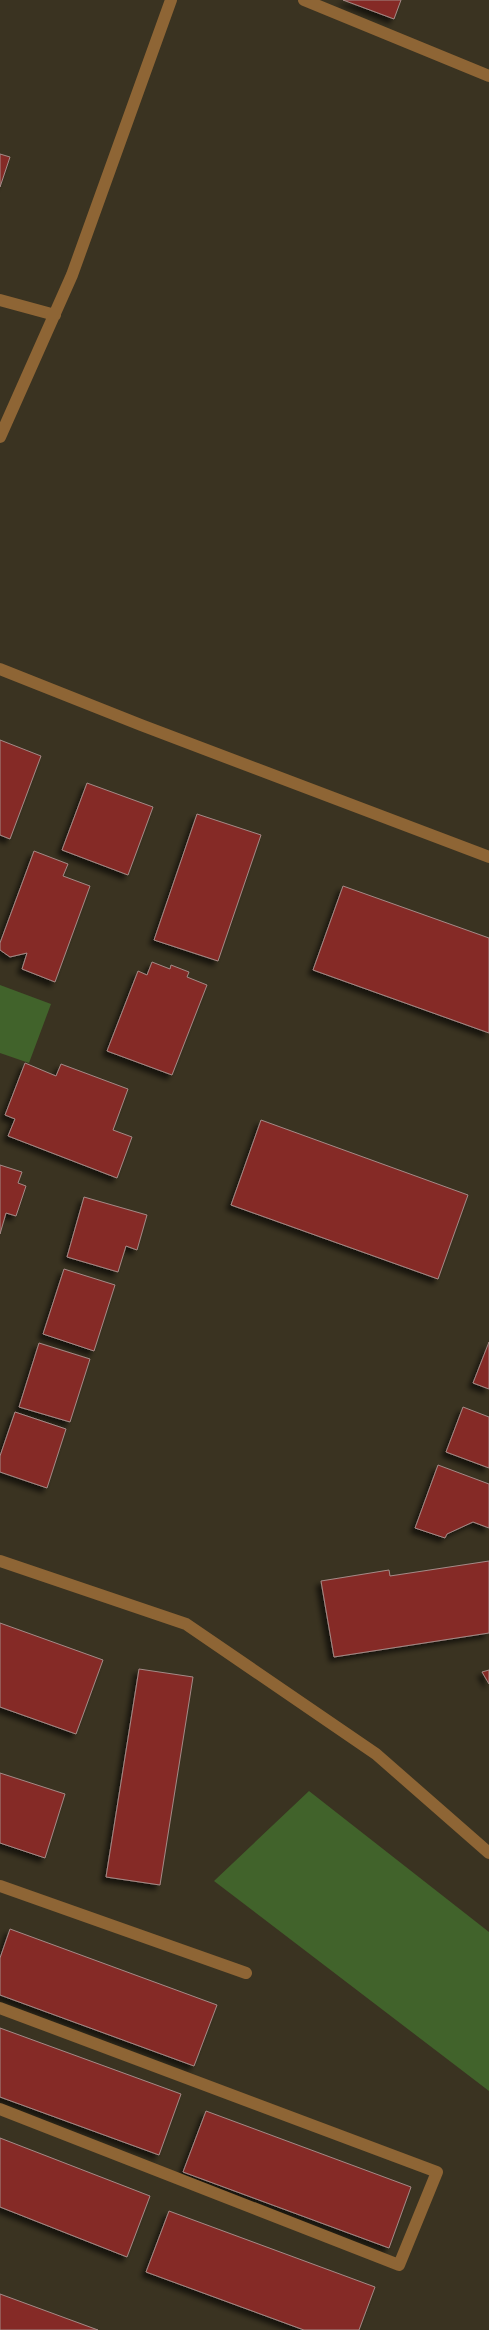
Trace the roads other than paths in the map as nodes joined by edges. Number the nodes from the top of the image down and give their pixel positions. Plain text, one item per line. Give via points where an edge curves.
1 (172, 0) edge
2 (304, 0) edge
3 (489, 76) edge
4 (0, 300) edge
5 (54, 315) junction
6 (0, 437) edge
7 (0, 669) edge
8 (489, 858) edge
9 (0, 1561) edge
10 (487, 1846) edge
11 (0, 1887) edge
12 (246, 1973) dead end
13 (0, 2008) edge
14 (0, 2109) edge

1 - 5 street via 72,275
2 - 3 street
4 - 5 street
5 - 6 street
7 - 8 street
9 - 10 street via 186,1624 376,1754
11 - 12 street
13 - 14 street via 437,2172 399,2265

